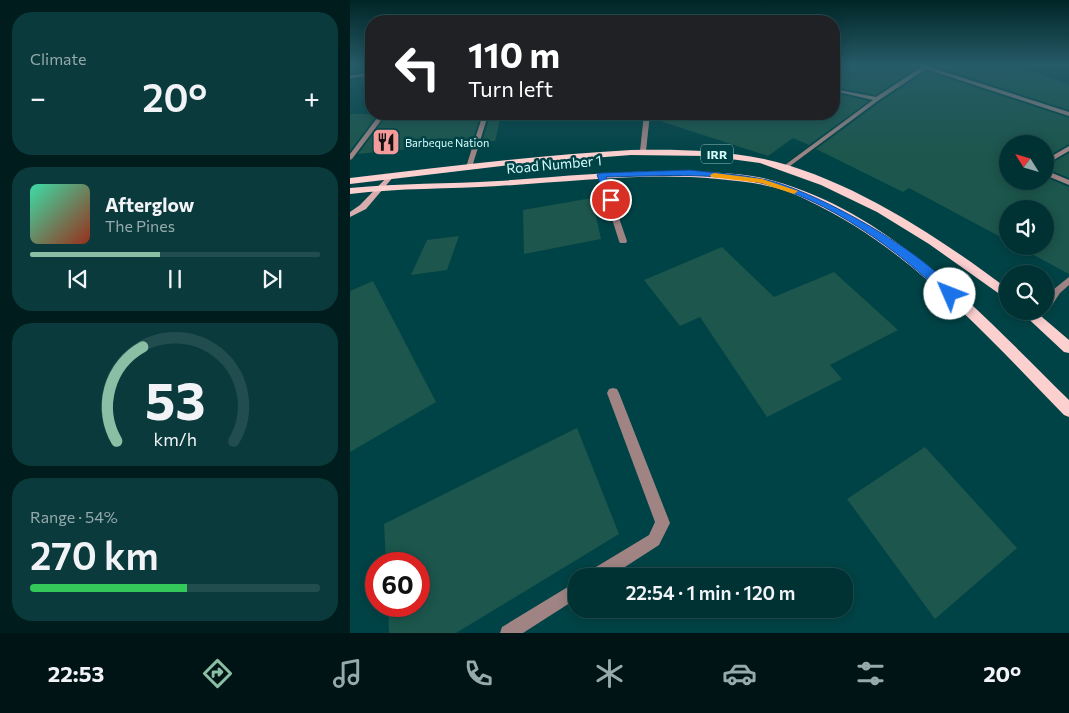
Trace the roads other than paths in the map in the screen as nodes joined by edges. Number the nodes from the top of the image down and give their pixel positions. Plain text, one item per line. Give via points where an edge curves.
1 (854, 95) edge
2 (886, 95) edge
3 (1011, 95) edge
4 (878, 100) junction
5 (1069, 114) edge
6 (378, 120) edge
7 (483, 120) edge
8 (646, 120) edge
9 (1069, 148) edge
10 (643, 150) junction
11 (1054, 157) edge
12 (350, 158) edge
13 (469, 167) junction
14 (784, 168) junction
15 (519, 172) junction
16 (601, 175) junction
17 (391, 176) junction
18 (1054, 176) edge
19 (353, 180) edge
20 (1069, 182) edge
21 (380, 187) junction
22 (350, 189) edge
23 (350, 215) edge
24 (623, 241) dead end
25 (1069, 280) edge
26 (999, 289) edge
27 (1057, 291) joint
28 (1054, 295) edge
29 (1041, 320) edge
30 (1069, 348) edge
31 (612, 393) dead end
32 (1069, 410) edge
33 (610, 568) edge
34 (568, 595) edge
35 (508, 633) edge

1 - 4 street
2 - 4 street
3 - 5 street
4 - 14 street
6 - 12 street
7 - 13 street
8 - 10 street
9 - 11 street
10 - 14 main road, Road Number 1 / IRR via 719,154
10 - 15 main road, Road Number 1 / IRR
13 - 15 main road, Road Number 1 / IRR
13 - 17 main road, Road Number 1 / IRR
14 - 26 main road, Road Number 1 / IRR via 819,180 882,210
15 - 16 main road, Road Number 1 / IRR
15 - 21 main road, Road Number 1 / IRR
16 - 24 street
16 - 32 main road, Road Number 1 / IRR via 690,173 762,181 830,208 873,232 924,268
17 - 19 main road, Road Number 1 / IRR
17 - 21 main road
18 - 20 street
19 - 22 main road
21 - 22 main road, Road Number 1 / IRR
21 - 23 main road via 363,208
25 - 27 street
27 - 28 street
29 - 30 main road
31 - 33 street via 663,522 654,540
34 - 35 street

